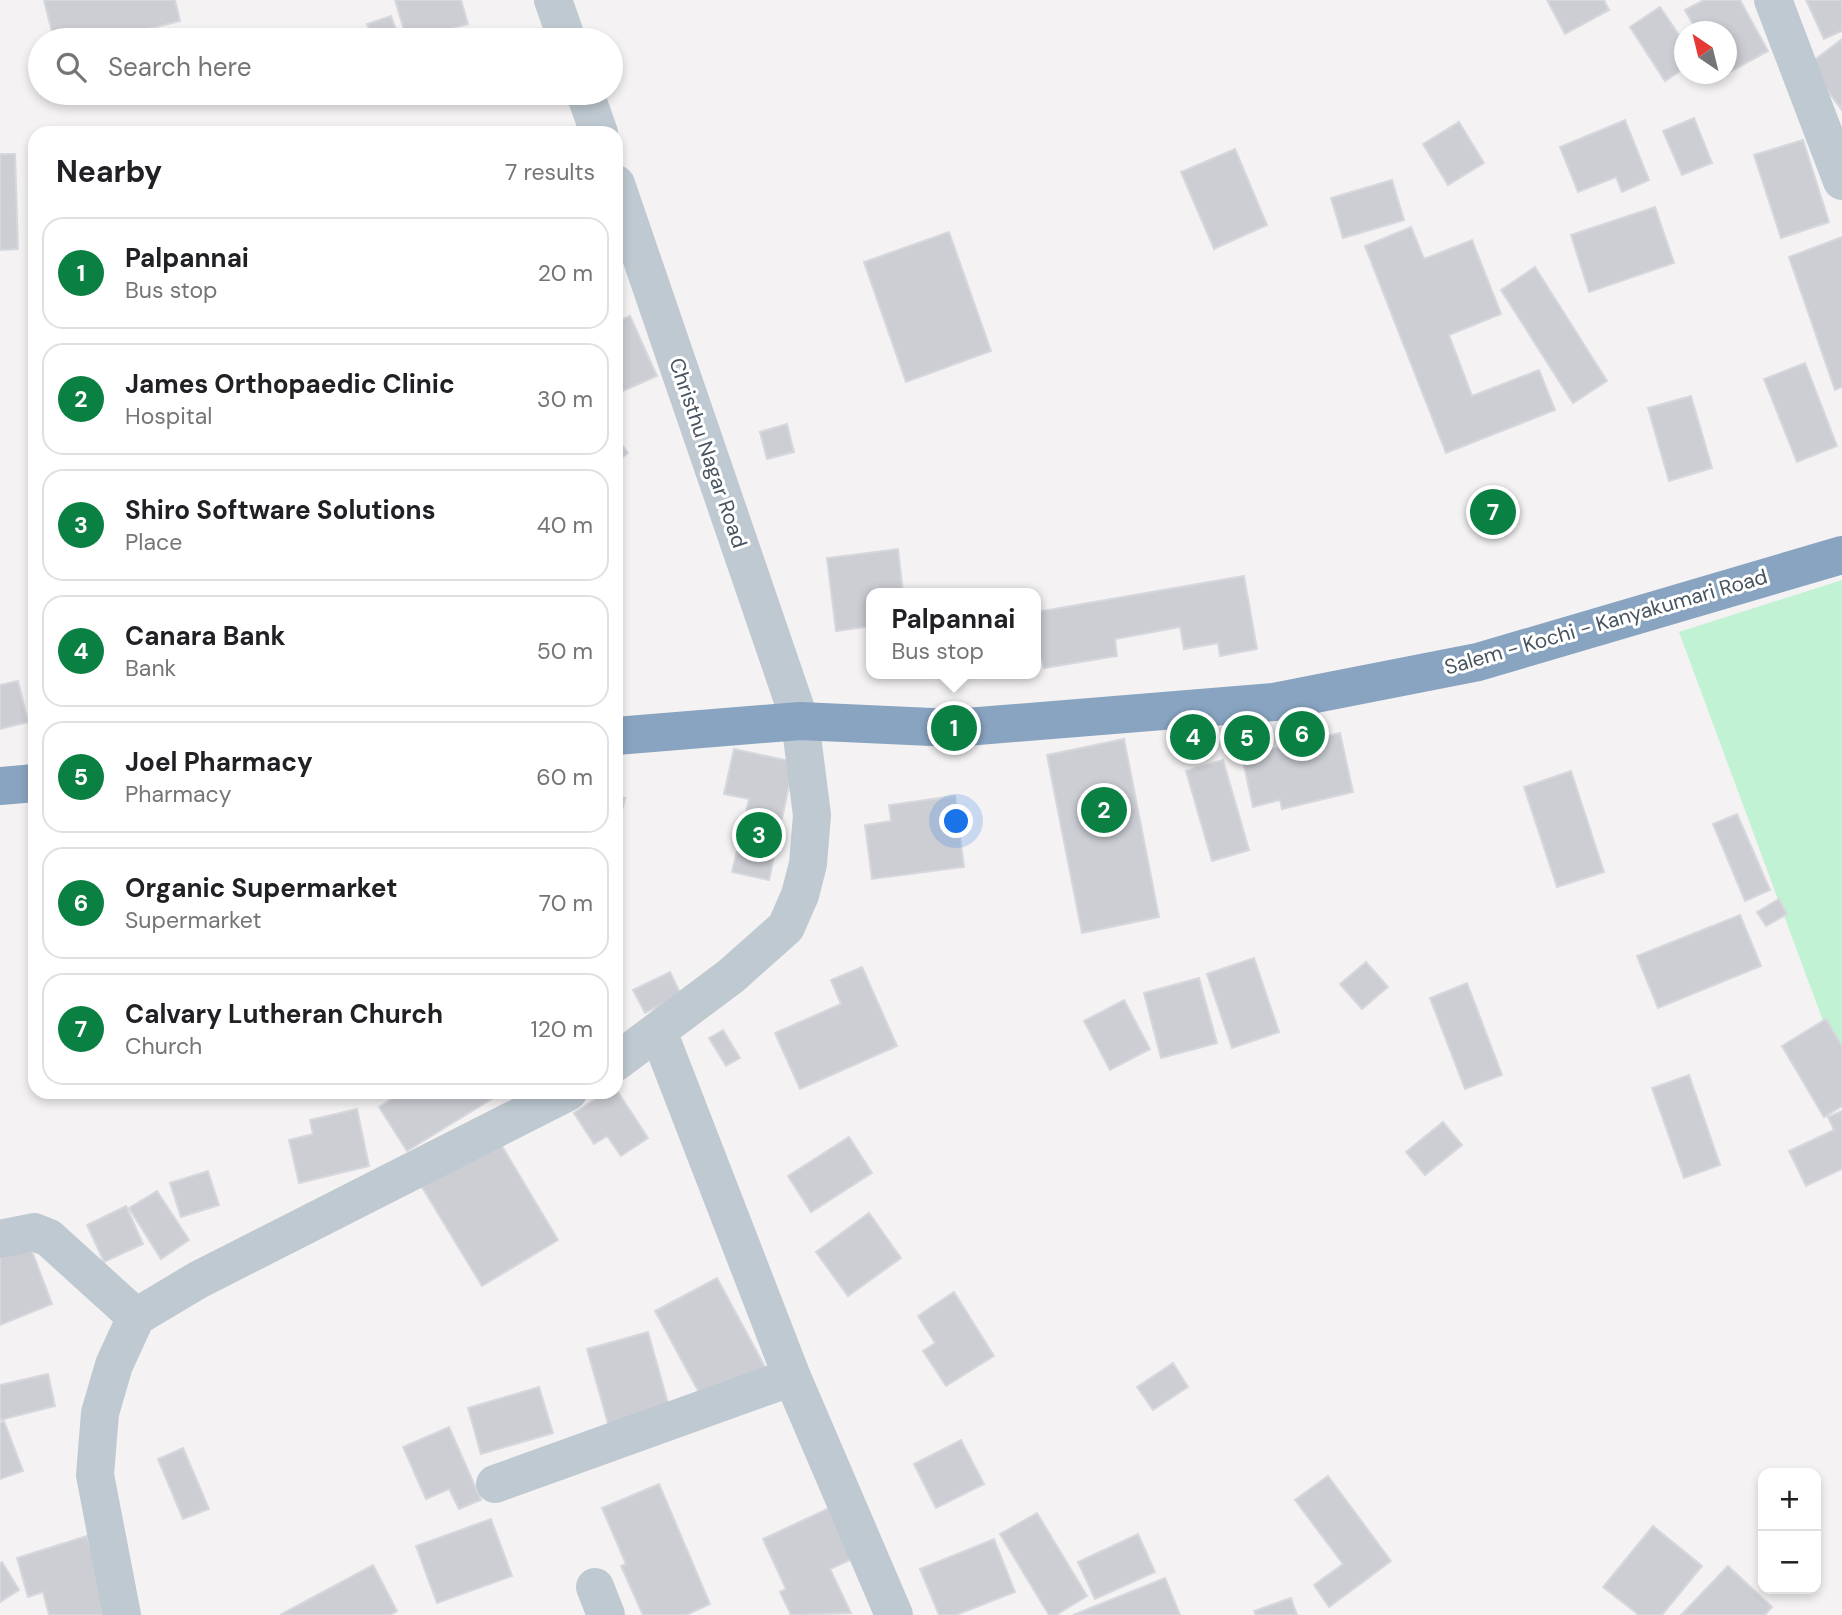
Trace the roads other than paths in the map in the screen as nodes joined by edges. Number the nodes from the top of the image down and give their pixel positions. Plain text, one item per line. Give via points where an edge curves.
1 (553, 0) edge
2 (1773, 0) edge
3 (563, 28) edge
4 (589, 105) edge
5 (597, 126) edge
6 (1842, 181) edge
7 (623, 204) edge
8 (1842, 555) edge
9 (800, 721) junction
10 (623, 735) edge
11 (28, 784) edge
12 (0, 786) edge
13 (658, 1031) junction
14 (623, 1057) edge
15 (555, 1099) edge
16 (0, 1239) edge
17 (136, 1317) junction
18 (792, 1377) junction
19 (495, 1484) dead end
20 (122, 1615) edge
21 (894, 1615) edge

1 - 3 street
2 - 6 street
4 - 5 street
7 - 9 street, Christhu Nagar Road
8 - 9 highway, Salem - Kochi - Kanyakumari Road via 1478,662 1274,702 954,728
9 - 10 highway, Salem - Kochi - Kanyakumari Road
9 - 13 street, Christhu Nagar Road via 812,815 808,864 786,927
11 - 12 highway
13 - 14 street, Christhu Nagar Road
13 - 18 street
15 - 17 street via 198,1280
16 - 17 street via 34,1232 49,1238
17 - 20 street via 114,1365 100,1413 95,1475
18 - 19 street
18 - 21 street

